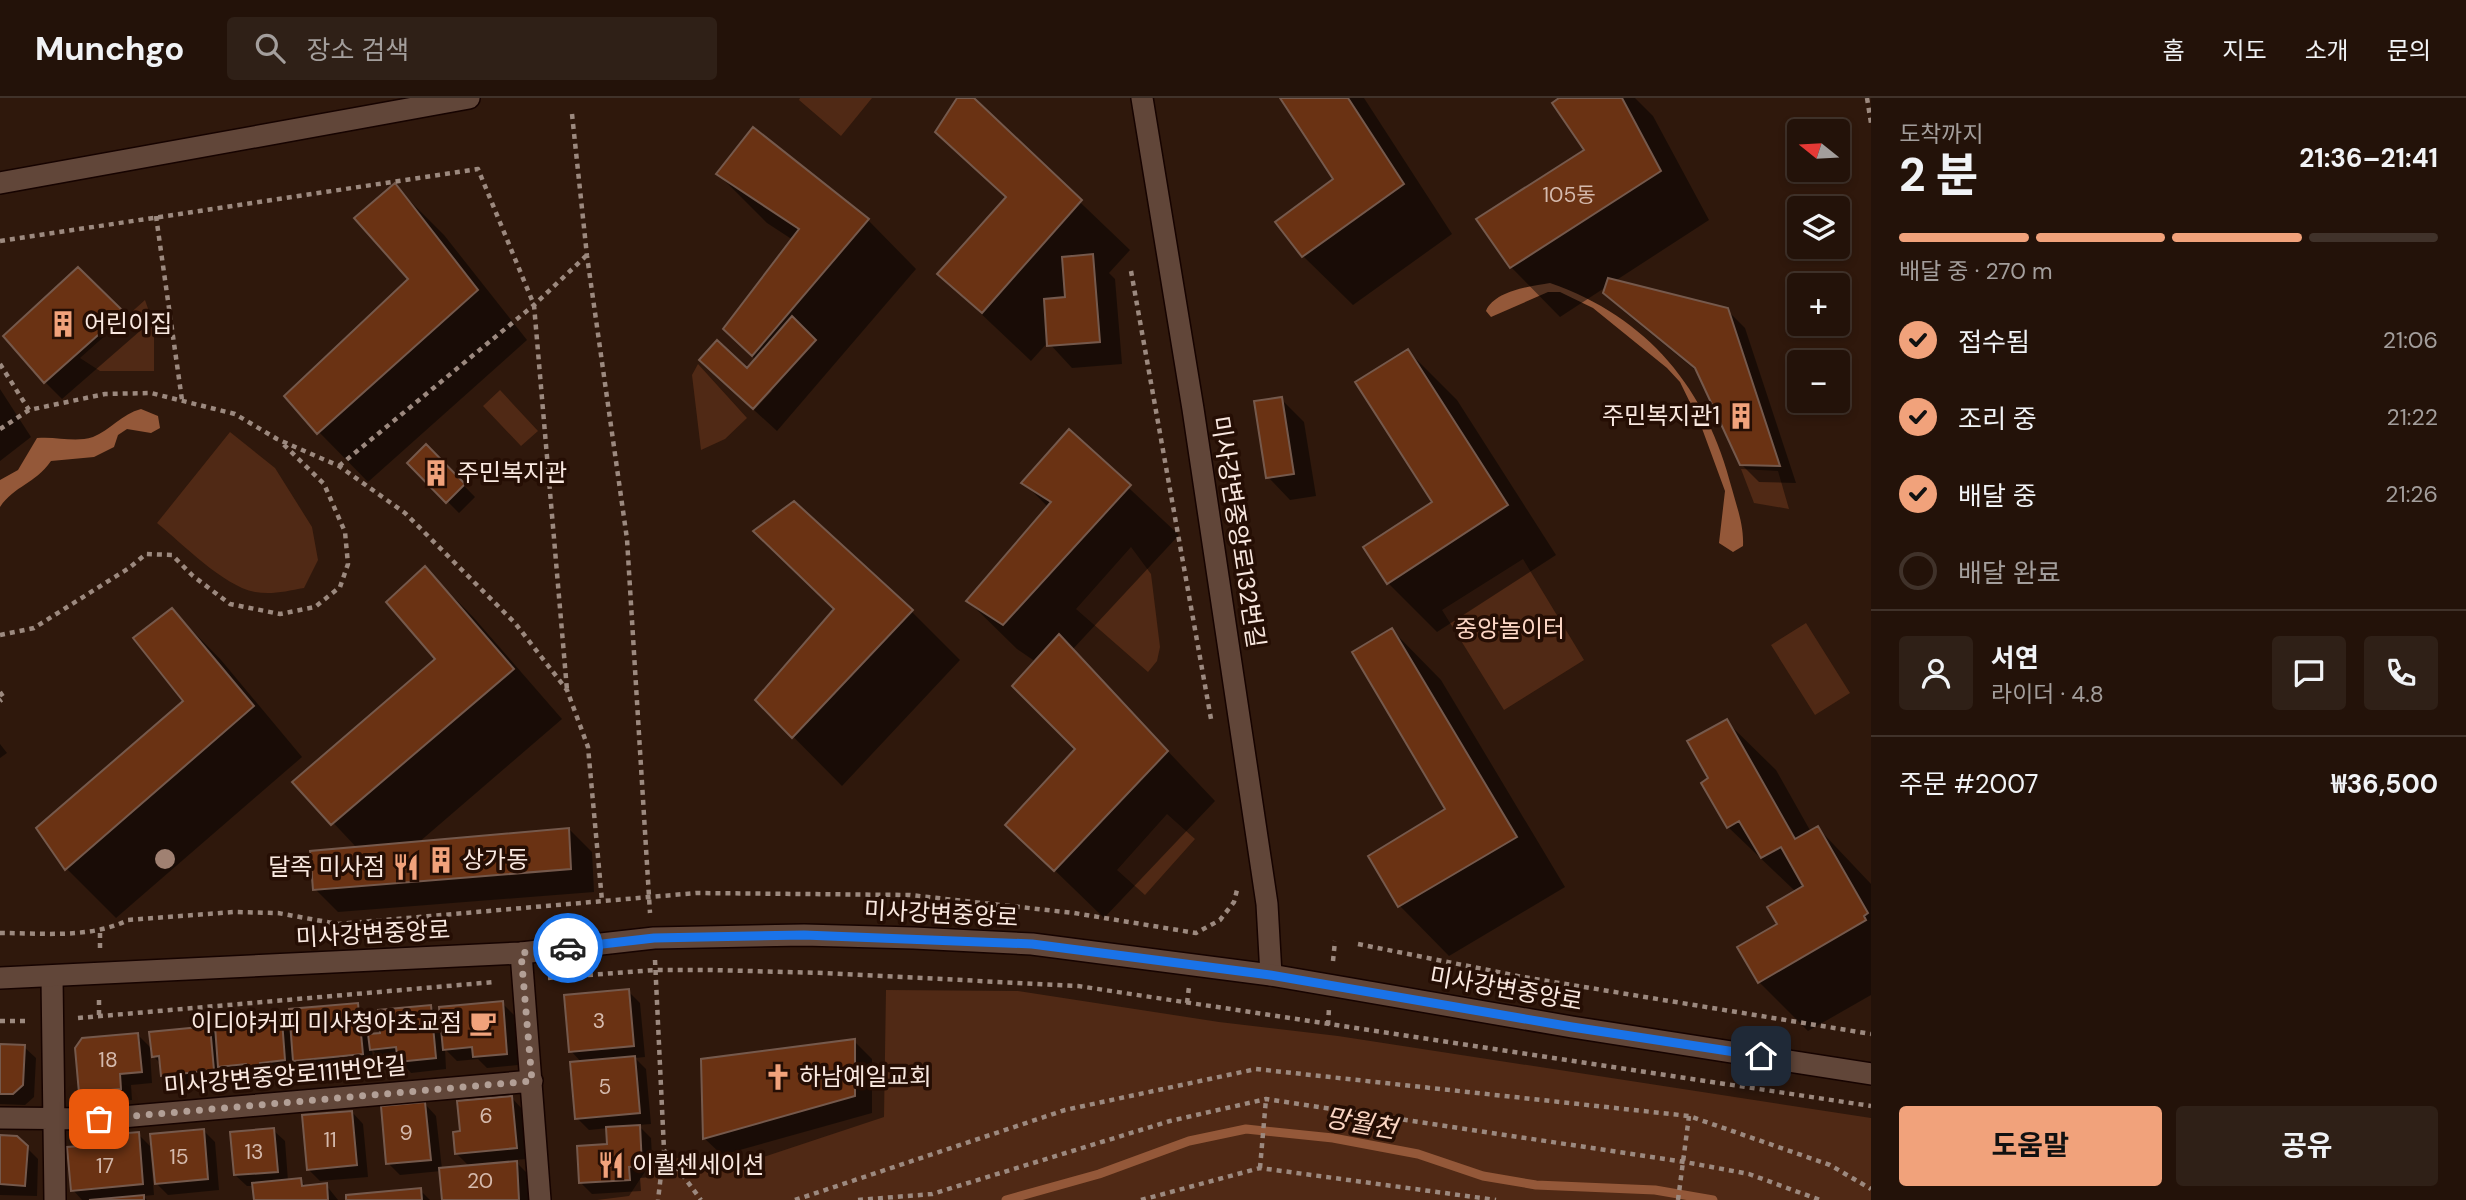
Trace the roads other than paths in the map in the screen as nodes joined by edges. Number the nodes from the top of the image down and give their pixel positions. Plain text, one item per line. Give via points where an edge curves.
1 (469, 98) edge
2 (1142, 98) edge
3 (0, 183) edge
4 (521, 953) junction
5 (1270, 975) junction
6 (0, 978) edge
7 (52, 978) junction
8 (1871, 1074) edge
9 (532, 1081) junction
10 (0, 1118) edge
11 (52, 1121) junction
12 (55, 1200) edge
13 (540, 1200) edge

1 - 3 street
2 - 5 street, 미사강변중앙로132번길 via 1268,904
4 - 5 street, 미사강변중앙로 via 654,938 804,935 1032,944
4 - 7 street, 미사강변중앙로
4 - 9 street
5 - 8 street, 미사강변중앙로
6 - 7 street, 미사강변중앙로
7 - 11 street
9 - 11 street, 미사강변중앙로111번안길
9 - 13 street
10 - 11 street, 미사강변중앙로111번안길
11 - 12 street

